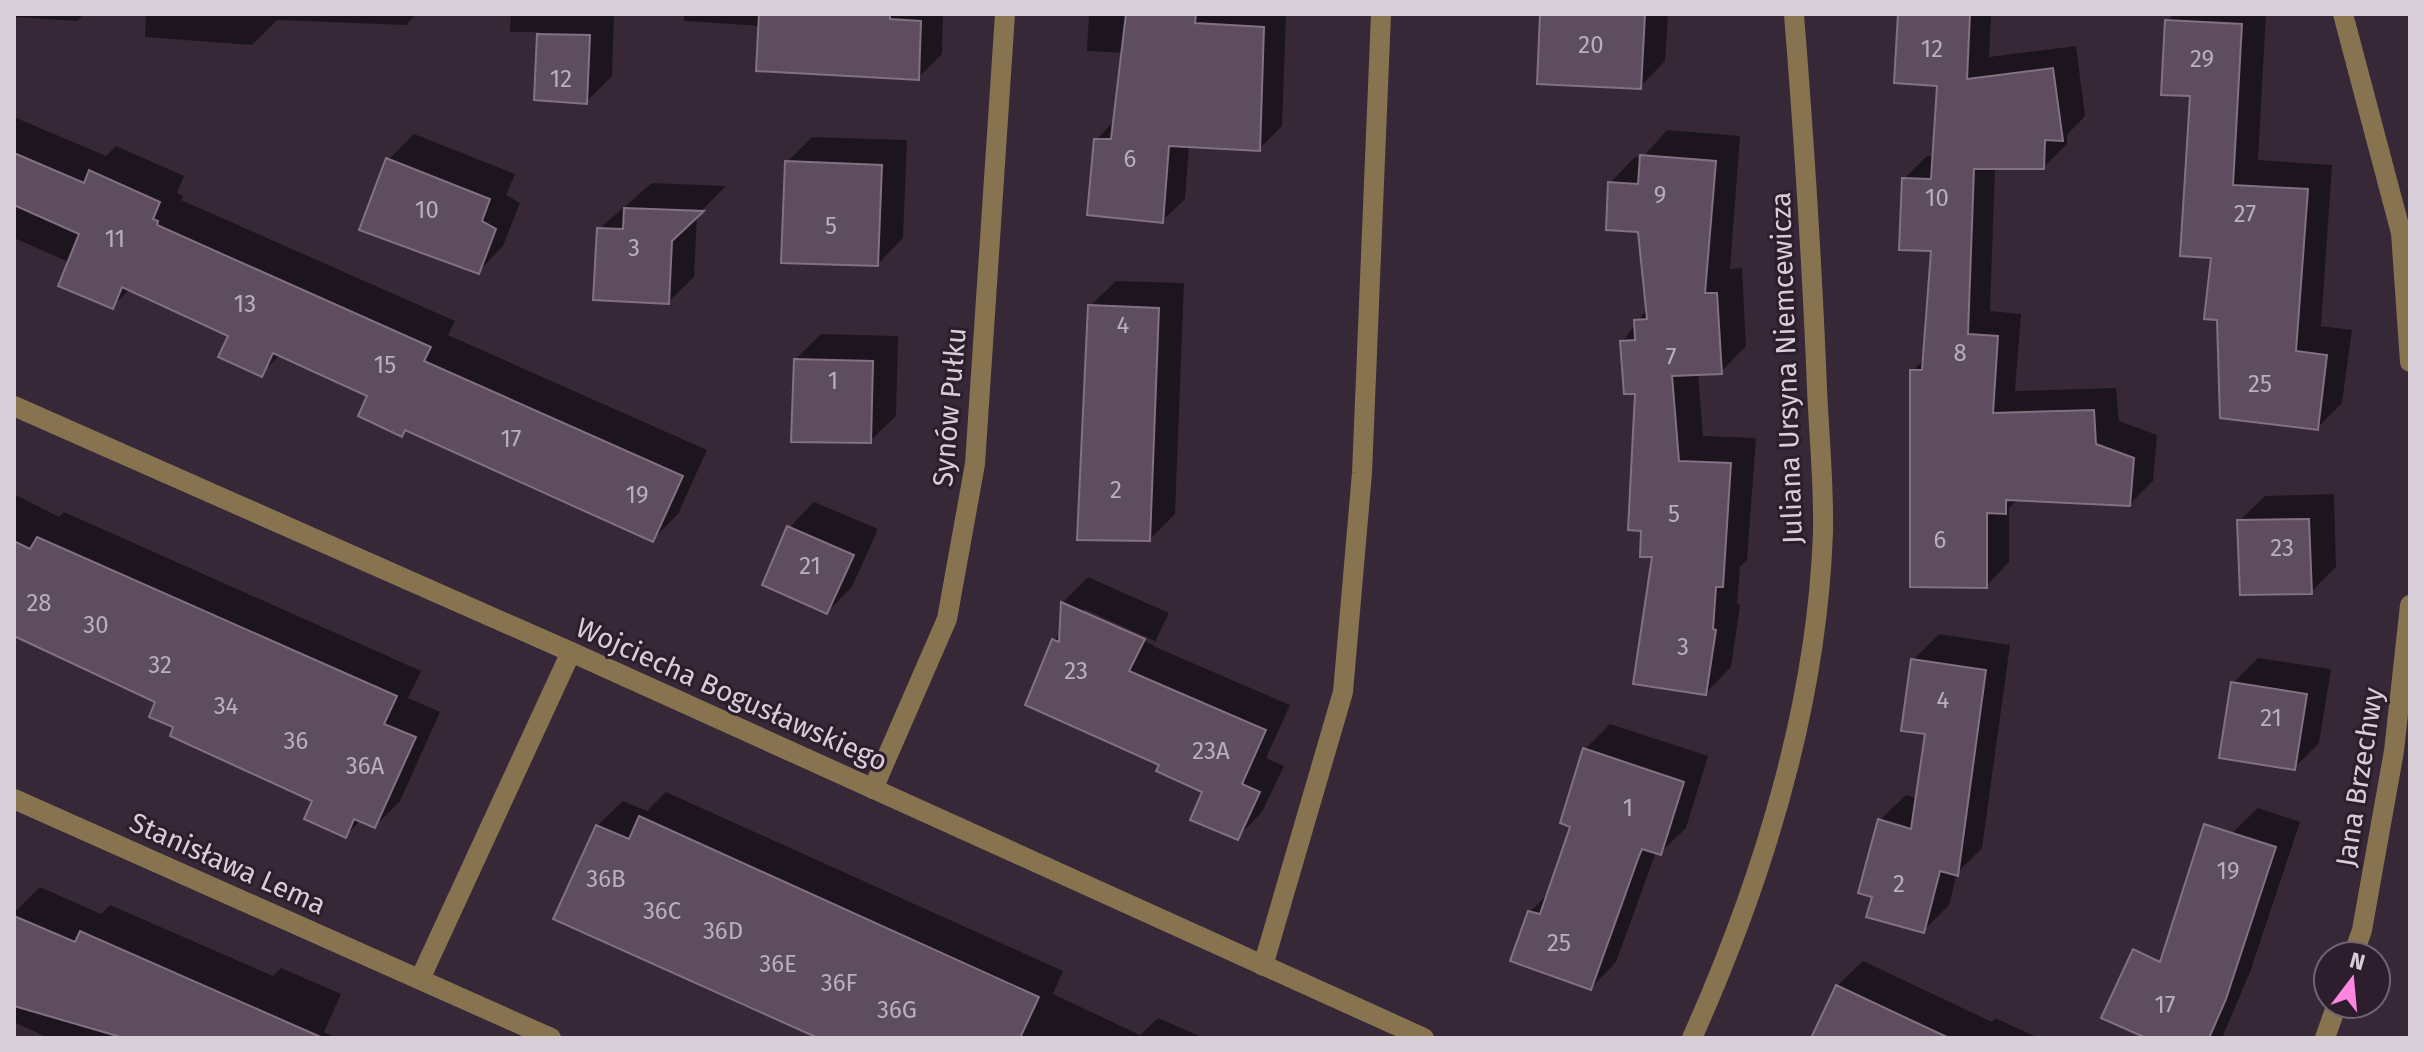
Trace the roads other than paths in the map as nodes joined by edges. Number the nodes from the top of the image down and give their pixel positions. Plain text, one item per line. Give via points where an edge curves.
1 (1005, 14) edge
2 (1381, 14) edge
3 (1794, 14) edge
4 (2343, 14) edge
5 (2410, 362) edge
6 (14, 406) edge
7 (2410, 605) edge
8 (571, 652) junction
9 (873, 789) junction
10 (14, 799) edge
11 (2359, 940) edge
12 (1263, 966) junction
13 (420, 979) junction
14 (551, 1038) edge
15 (1424, 1038) edge
16 (1692, 1038) edge

1 - 9 street, Synów Pułku via 975,464 947,619
2 - 12 street via 1362,473 1343,692
3 - 16 street, Juliana Ursyna Niemcewicza via 1810,218 1823,533 1810,650 1787,772 1750,898
4 - 5 street via 2401,233
6 - 8 street, Wojciecha Bogusławskiego
7 - 11 street, Jana Brzechwy via 2394,751
8 - 9 street, Wojciecha Bogusławskiego
8 - 13 street
9 - 12 street, Wojciecha Bogusławskiego
10 - 13 street, Stanisława Lema
12 - 15 street, Wojciecha Bogusławskiego
13 - 14 street, Stanisława Lema

